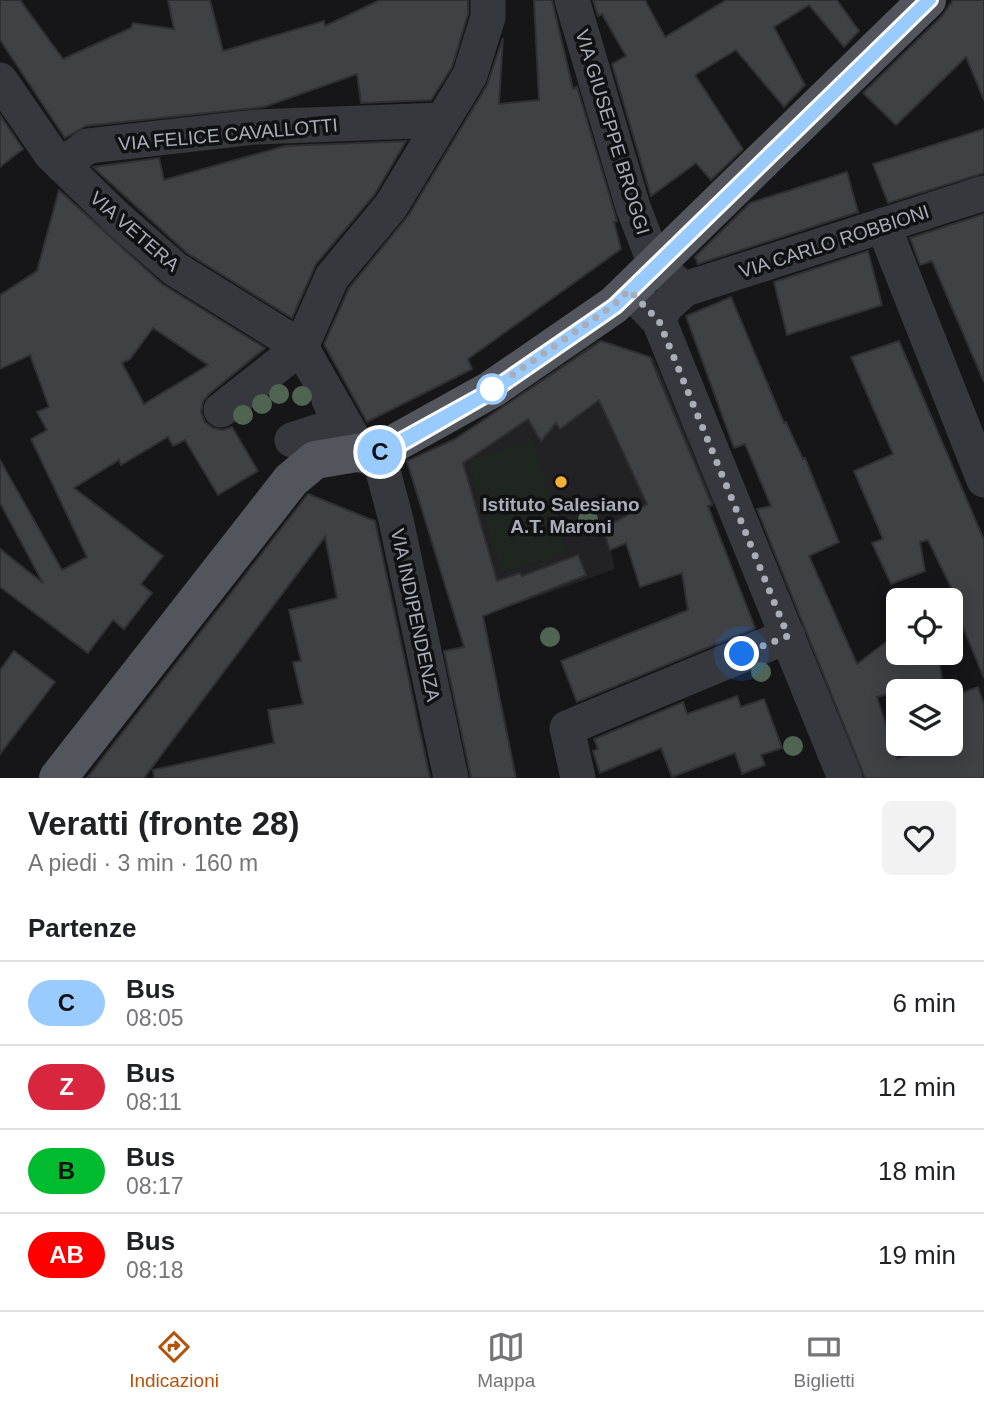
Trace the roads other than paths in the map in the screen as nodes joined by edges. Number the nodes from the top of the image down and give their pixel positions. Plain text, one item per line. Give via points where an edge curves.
1 (488, 0) edge
2 (572, 0) edge
3 (929, 0) edge
4 (0, 80) edge
5 (442, 120) junction
6 (62, 165) junction
7 (984, 193) edge
8 (883, 225) junction
9 (643, 278) junction
10 (685, 289) junction
11 (659, 321) junction
12 (301, 347) junction
13 (221, 410) dead end
14 (292, 440) dead end
15 (368, 453) junction
16 (984, 480) edge
17 (280, 499) junction
18 (788, 636) junction
19 (58, 778) edge
20 (64, 778) edge
21 (450, 778) edge
22 (578, 778) edge
23 (845, 778) edge

1 - 5 street via 488,17 470,75
2 - 9 street, VIA GIUSEPPE BROGGI via 633,206
3 - 9 main road
4 - 6 street, VIA VETERA
5 - 6 street, VIA FELICE CAVALLOTTI via 256,127 101,144 88,146
5 - 12 street via 391,206 332,276
6 - 12 street, VIA VETERA via 175,269
7 - 8 street, VIA CARLO ROBBIONI
8 - 10 street, VIA CARLO ROBBIONI
8 - 16 street
9 - 10 street
9 - 11 street
9 - 15 main road via 614,305 492,389
10 - 11 street via 665,307
11 - 18 street
12 - 13 street
12 - 14 street via 341,424
12 - 15 street, VIA INDIPENDENZA
15 - 17 main road via 315,460 291,480
15 - 21 street, VIA INDIPENDENZA via 396,520
17 - 19 main road
17 - 20 street
18 - 22 street via 567,728
18 - 23 street

